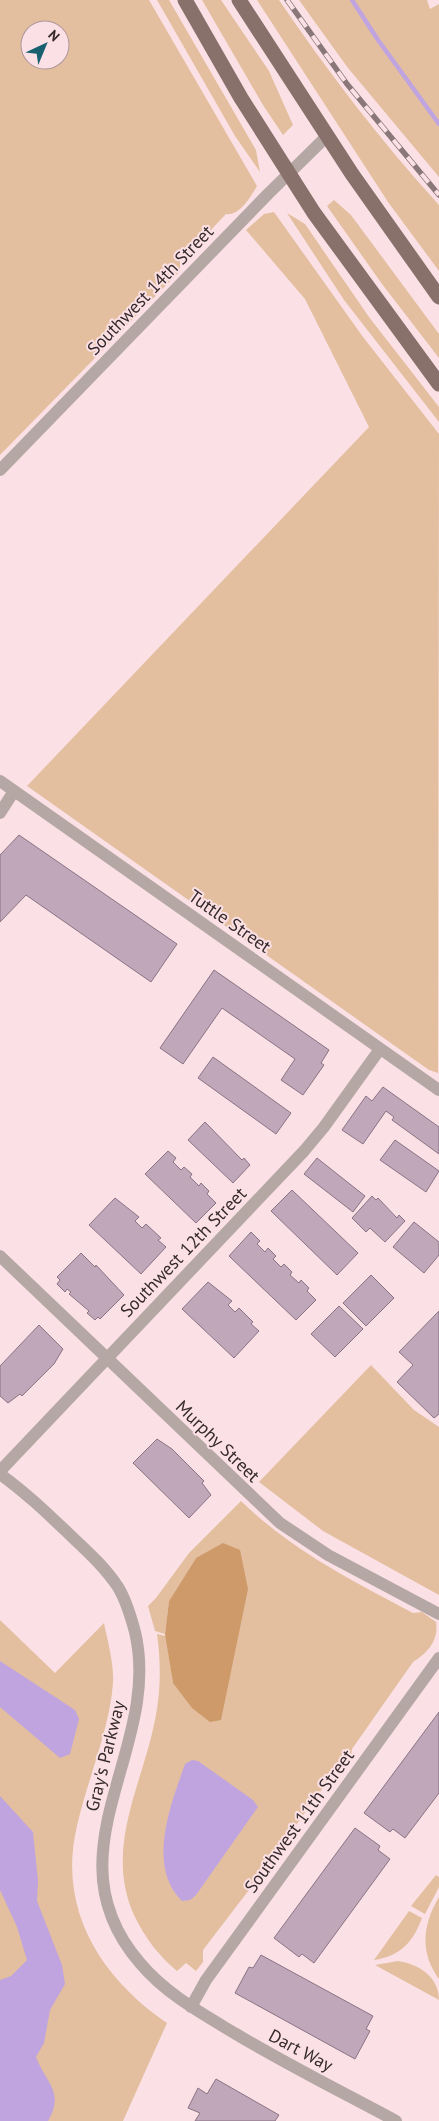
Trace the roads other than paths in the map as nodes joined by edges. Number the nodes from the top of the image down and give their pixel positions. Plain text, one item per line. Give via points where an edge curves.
1 (185, 0) edge
2 (239, 0) edge
3 (327, 136) junction
4 (288, 173) junction
5 (439, 297) edge
6 (439, 384) edge
7 (0, 470) edge
8 (0, 781) edge
9 (14, 791) junction
10 (0, 813) edge
11 (380, 1049) junction
12 (439, 1090) edge
13 (0, 1256) edge
14 (106, 1358) junction
15 (0, 1472) edge
16 (439, 1614) edge
17 (439, 1658) edge
18 (191, 2007) junction
19 (396, 2121) edge

1 - 4 main road
2 - 3 main road
3 - 4 street, Southwest 14th Street
3 - 5 main road
4 - 6 main road via 367,289
4 - 7 street, Southwest 14th Street
8 - 9 street, Tuttle Street
9 - 10 street
9 - 11 street, Tuttle Street
11 - 12 street, Tuttle Street
11 - 14 street, Southwest 12th Street via 304,1151
13 - 14 street, Murphy Street
14 - 15 street, Southwest 12th Street
14 - 16 street, Murphy Street via 280,1523 328,1555
15 - 18 street, Gray's Parkway via 96,1560 119,1588 132,1618 140,1671 138,1700 107,1814 101,1869 108,1903 125,1943 154,1979
17 - 18 street, Southwest 11th Street via 206,1980
18 - 19 street, Dart Way

